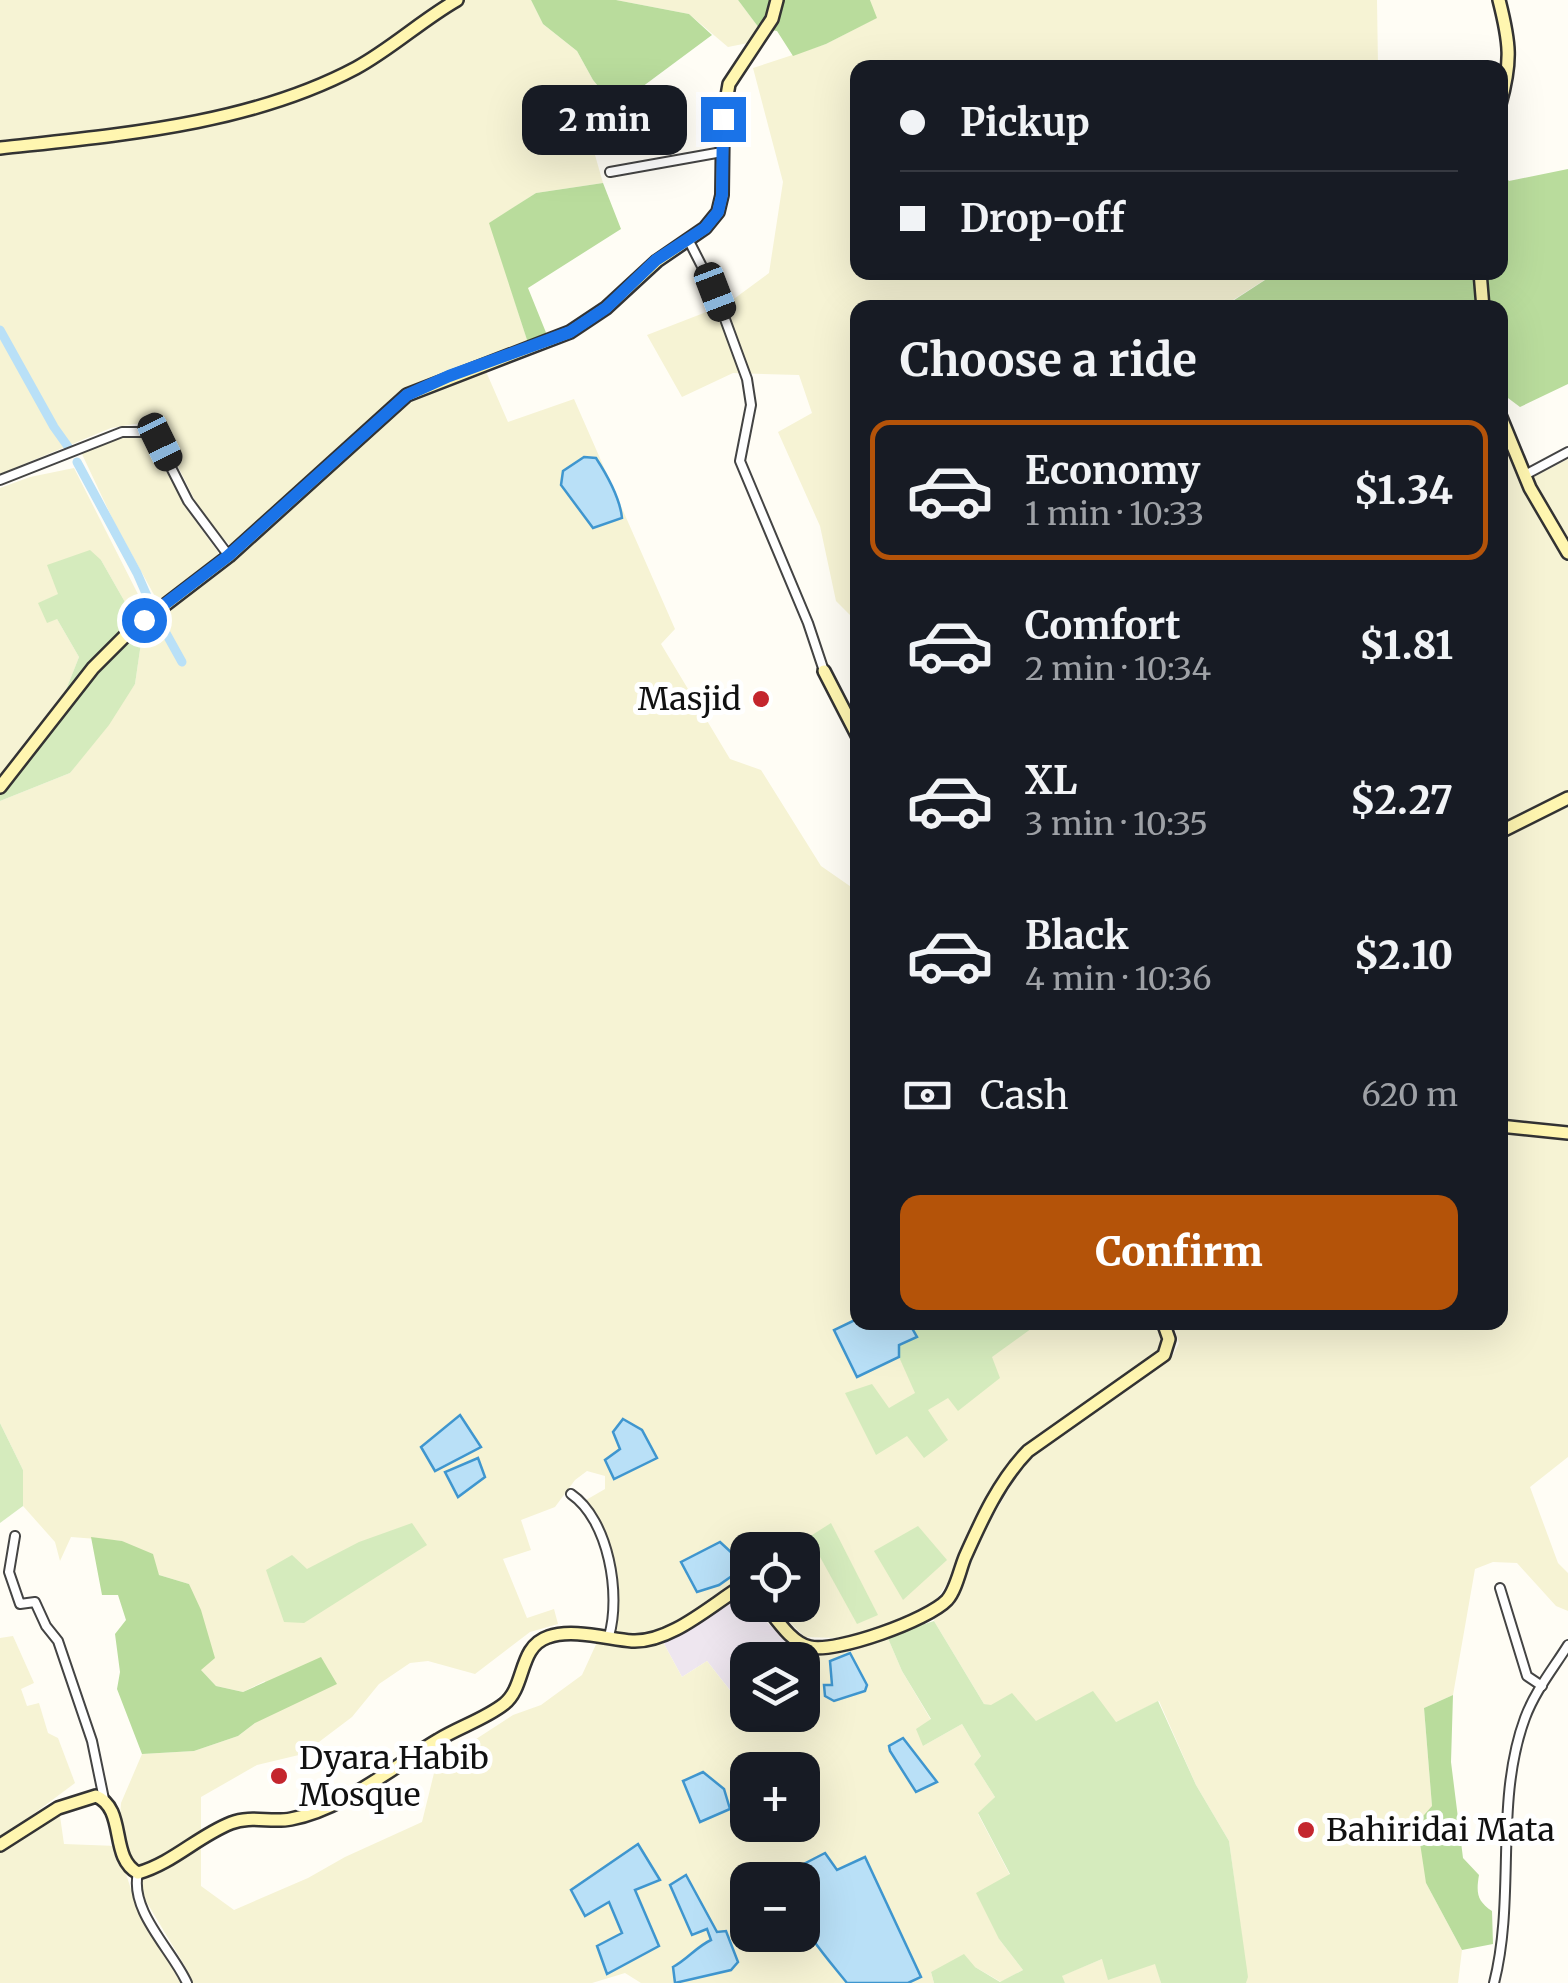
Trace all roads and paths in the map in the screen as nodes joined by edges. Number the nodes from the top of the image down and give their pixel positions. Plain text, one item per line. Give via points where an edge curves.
1 (457, 0) edge
2 (777, 0) edge
3 (1499, 0) edge
4 (1508, 68) edge
5 (0, 148) edge
6 (722, 152) junction
7 (610, 172) dead end
8 (689, 241) junction
9 (1508, 436) edge
10 (1568, 452) edge
11 (1524, 475) junction
12 (0, 480) edge
13 (1568, 553) edge
14 (228, 556) junction
15 (824, 671) joint
16 (850, 721) edge
17 (0, 787) edge
18 (1568, 798) edge
19 (1508, 828) edge
20 (1508, 1127) edge
21 (1568, 1133) edge
22 (1165, 1330) edge
23 (571, 1494) dead end
24 (15, 1536) dead end
25 (1500, 1588) dead end
26 (730, 1593) edge
27 (780, 1622) edge
28 (609, 1636) junction
29 (1568, 1645) edge
30 (1542, 1686) junction
31 (104, 1799) junction
32 (0, 1845) edge
33 (138, 1873) junction
34 (187, 1983) edge
35 (1494, 1983) edge

1 - 5 street via 358,67 270,103 199,120
2 - 6 street via 772,19 729,84
3 - 4 street
6 - 7 street
6 - 8 street via 718,212
8 - 14 street via 570,332 407,395
8 - 15 street via 747,379 751,405 740,461
9 - 11 street
10 - 11 street
11 - 13 street
12 - 14 street via 122,432 152,432
14 - 17 street via 92,668
15 - 16 street
18 - 19 street
20 - 21 street
22 - 27 street via 1164,1355 1010,1470 948,1599 880,1634 810,1647
23 - 28 street via 585,1504 610,1568
24 - 31 street via 9,1572 20,1604 35,1602 58,1641
25 - 30 street via 1526,1676
26 - 28 street via 658,1637
28 - 33 street via 548,1637 529,1652 517,1691 503,1705 339,1801 290,1819 232,1822
29 - 30 street
30 - 35 street via 1522,1729 1510,1787 1506,1912
31 - 32 street via 58,1808
31 - 33 street via 123,1854
33 - 34 street via 143,1909

